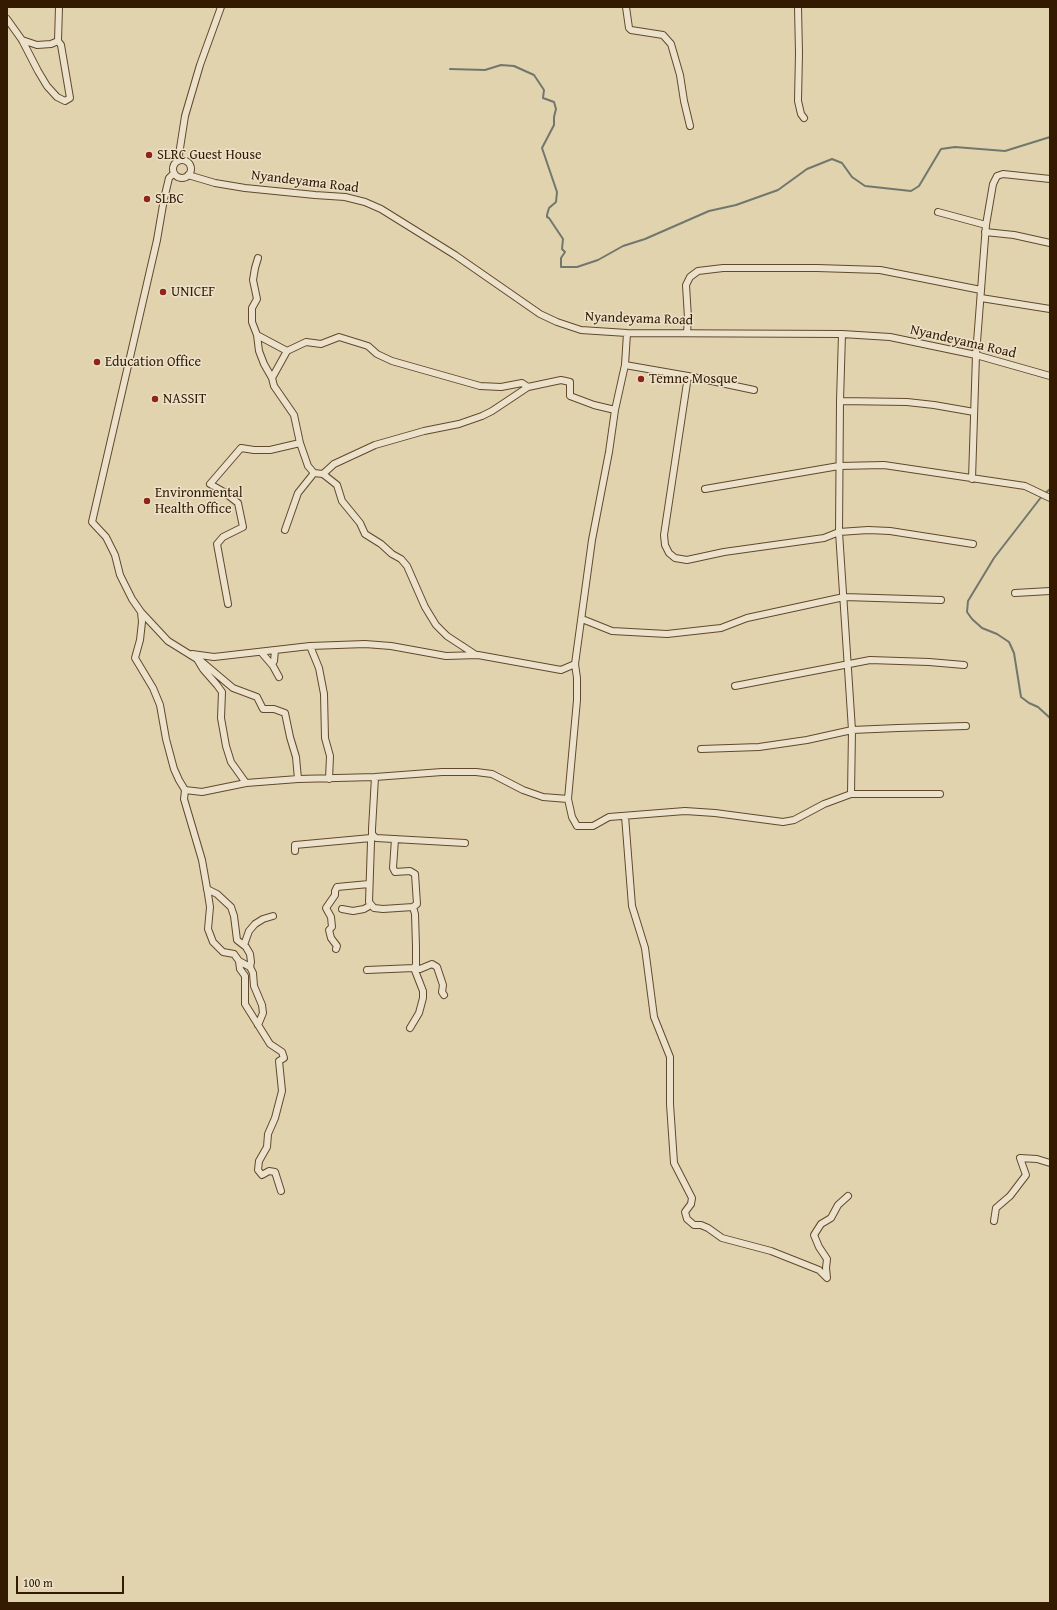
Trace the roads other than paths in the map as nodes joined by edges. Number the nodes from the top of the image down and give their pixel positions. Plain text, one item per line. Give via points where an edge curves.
1 (59, 7) edge
2 (221, 7) edge
3 (626, 7) edge
4 (798, 7) edge
5 (7, 19) edge
6 (22, 40) junction
7 (58, 40) junction
8 (804, 118) dead end
9 (690, 126) dead end
10 (178, 161) junction
11 (174, 173) junction
12 (188, 175) junction
13 (1050, 179) edge
14 (938, 212) dead end
15 (986, 225) junction
16 (985, 232) junction
17 (1050, 243) edge
18 (258, 258) dead end
19 (981, 290) junction
20 (981, 298) junction
21 (1050, 309) edge
22 (687, 333) junction
23 (628, 334) junction
24 (842, 334) junction
25 (258, 335) junction
26 (286, 351) junction
27 (976, 355) junction
28 (625, 365) junction
29 (688, 376) junction
30 (1050, 376) edge
31 (272, 378) junction
32 (528, 386) junction
33 (754, 390) dead end
34 (840, 401) junction
35 (615, 410) junction
36 (974, 412) junction
37 (300, 443) junction
38 (839, 466) junction
39 (314, 473) junction
40 (323, 474) junction
41 (972, 479) junction
42 (705, 488) dead end
43 (1050, 498) edge
44 (285, 530) dead end
45 (839, 532) junction
46 (973, 544) dead end
47 (1050, 591) edge
48 (1015, 593) dead end
49 (844, 597) junction
50 (941, 600) dead end
51 (228, 604) dead end
52 (141, 612) junction
53 (582, 619) junction
54 (310, 646) junction
55 (275, 650) junction
56 (261, 652) junction
57 (188, 653) junction
58 (478, 656) junction
59 (198, 659) junction
60 (272, 664) junction
61 (575, 664) junction
62 (847, 665) junction
63 (964, 666) dead end
64 (279, 677) dead end
65 (735, 686) dead end
66 (966, 726) dead end
67 (852, 730) junction
68 (701, 749) dead end
69 (375, 777) junction
70 (298, 779) junction
71 (329, 779) junction
72 (246, 783) junction
73 (185, 790) junction
74 (851, 794) junction
75 (940, 794) dead end
76 (568, 799) junction
77 (626, 816) junction
78 (372, 836) junction
79 (395, 839) junction
80 (466, 843) dead end
81 (295, 851) dead end
82 (369, 884) junction
83 (207, 889) junction
84 (371, 905) junction
85 (413, 907) junction
86 (342, 909) dead end
87 (273, 916) dead end
88 (244, 946) junction
89 (336, 949) dead end
90 (239, 962) junction
91 (250, 967) junction
92 (414, 968) junction
93 (367, 970) dead end
94 (444, 995) dead end
95 (258, 1025) junction
96 (410, 1028) dead end
97 (1050, 1163) edge
98 (281, 1191) dead end
99 (848, 1196) dead end
100 (994, 1221) dead end

1 - 7 street
2 - 10 street via 185,116
3 - 9 street via 631,30 663,35 671,44
4 - 8 street via 798,101
5 - 6 street
6 - 7 street via 37,45 51,44
6 - 7 street via 47,86 57,97 65,101 70,98
10 - 11 street via 174,166
10 - 12 street via 188,162 191,169
11 - 12 street via 182,178
11 - 52 street via 169,178 164,199 148,284 92,522 106,537 115,555 120,575
12 - 23 street, Nyandeyama Road via 215,183 346,197 364,202 381,209 455,255 540,314 581,330
13 - 15 street via 999,175 993,184
14 - 15 street
15 - 16 street
16 - 17 street
16 - 19 street
18 - 25 street via 254,268 253,280 257,298 252,308 252,322
19 - 20 street
19 - 22 street via 880,270 723,268 698,271 690,277 686,285
20 - 21 street
20 - 27 street
22 - 23 street, Nyandeyama Road
22 - 24 street, Nyandeyama Road
23 - 28 street
24 - 27 street, Nyandeyama Road via 890,337
24 - 34 street
25 - 26 street
25 - 31 street via 259,351
26 - 31 street
26 - 32 street via 306,342 321,344 339,337 368,346 377,354 392,361 480,386 501,387 522,383
27 - 30 street, Nyandeyama Road
27 - 36 street
28 - 29 street
28 - 35 street
29 - 33 street
29 - 45 street via 664,535 669,553 675,558 687,560 724,552 824,538
31 - 37 street via 274,386 294,415
32 - 35 street via 555,380 570,382 570,396
32 - 40 street via 482,416 375,445 334,464
34 - 36 street via 934,404
34 - 38 street
35 - 53 street via 592,540
36 - 41 street
37 - 39 street via 308,466
37 - 51 street via 270,450 241,448 210,484 238,503 243,526 223,537 217,544
38 - 41 street via 884,465
38 - 42 street
38 - 45 street
39 - 40 street
39 - 44 street via 298,493
40 - 58 street via 337,485 342,501 360,523 365,534 407,566 436,625 447,636
41 - 43 street via 1025,486
45 - 46 street via 890,531
45 - 49 street
47 - 48 street
49 - 50 street
49 - 53 street via 747,618 721,628 667,634 612,632
49 - 62 street
52 - 57 street via 168,641
52 - 73 street via 140,640 135,658 160,705 174,769
53 - 61 street
54 - 55 street
54 - 58 street via 365,644 446,656
54 - 71 street via 319,668 324,694 325,738 330,756
55 - 56 street
55 - 60 street
56 - 57 street via 214,657
56 - 60 street
57 - 59 street
58 - 61 street via 561,670
59 - 70 street via 234,688 257,697 263,709 285,713 296,757
59 - 72 street via 222,692 221,718 226,746 231,762
60 - 64 street
61 - 76 street via 577,700
62 - 63 street via 884,660
62 - 65 street
62 - 67 street
66 - 67 street
67 - 68 street via 759,747
67 - 74 street
69 - 71 street
69 - 76 street via 442,772 492,774 543,797
69 - 78 street
70 - 71 street
70 - 72 street
72 - 73 street via 202,792
73 - 83 street via 184,799 202,860
74 - 75 street
74 - 77 street via 824,804 794,820 783,822 685,811
76 - 77 street via 572,817 578,826 593,826 609,818
77 - 99 street via 632,906 647,954 654,1017 670,1057 674,1162 692,1198 685,1212 687,1219 694,1225 708,1228 722,1238 771,1251 819,1270 827,1278 827,1259 814,1235
78 - 79 street
78 - 81 street via 295,845
78 - 82 street
79 - 80 street
79 - 85 street via 395,872 410,871 415,874 417,904
82 - 84 street
82 - 89 street via 337,888 326,908 331,917 332,927 329,930
83 - 88 street via 231,907 237,940
83 - 90 street via 210,907 208,929 214,942 223,952 234,954
84 - 85 street via 383,909
84 - 86 street via 353,911
85 - 92 street via 416,947
87 - 88 street via 255,924 249,931
88 - 91 street via 250,954
90 - 91 street
90 - 95 street via 245,976 245,1004
91 - 95 street via 263,1013
92 - 93 street
92 - 94 street via 420,969 432,964 437,967
92 - 96 street via 423,991 423,998 419,1013
95 - 98 street via 270,1044 282,1052 284,1058 279,1061 282,1091 258,1170 262,1175 269,1171 274,1172
97 - 100 street via 1020,1158 1026,1176 1010,1196 996,1208

